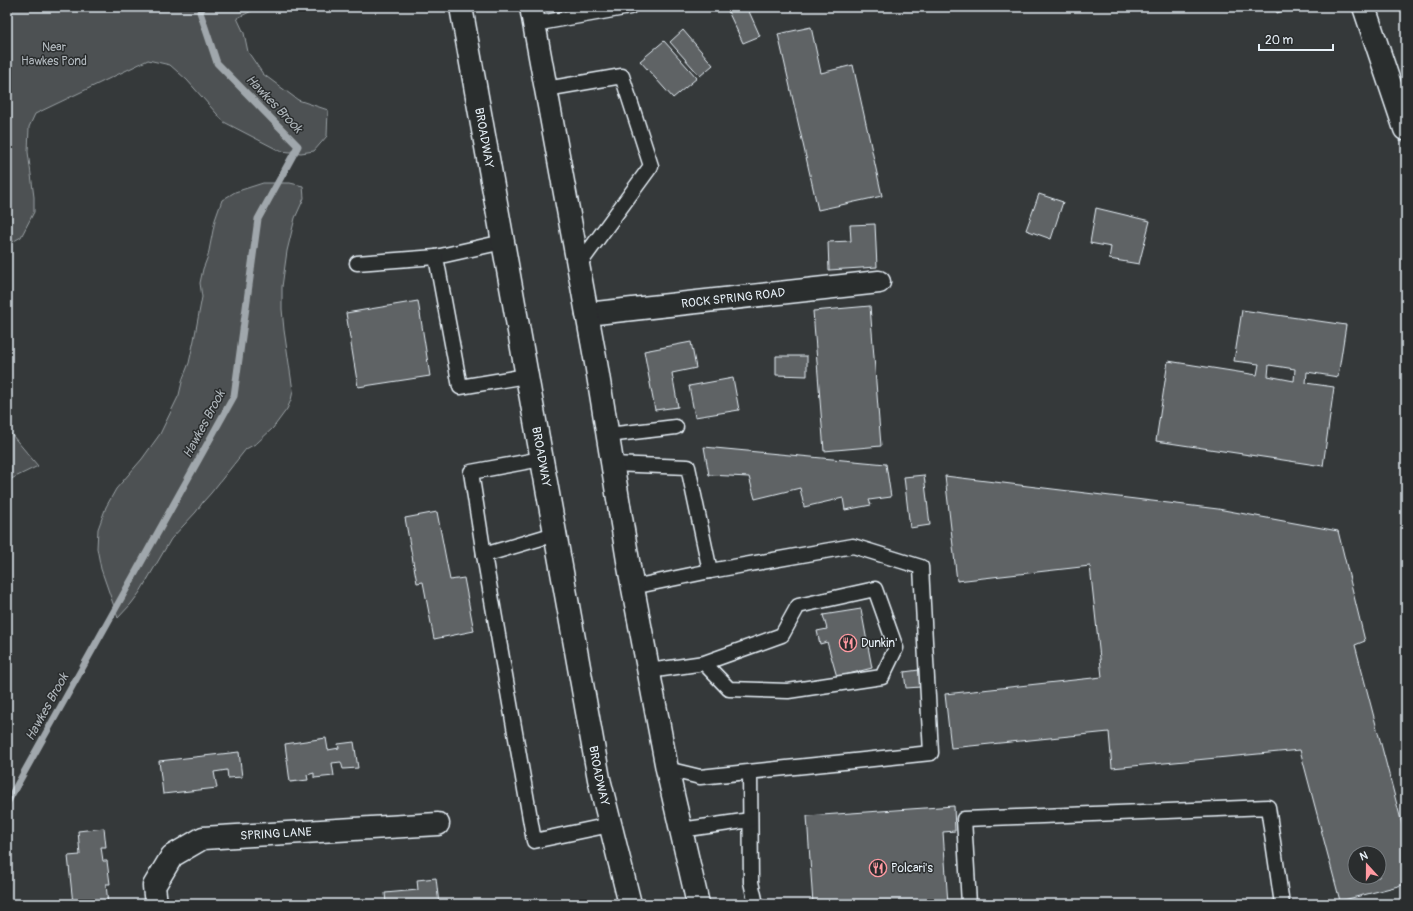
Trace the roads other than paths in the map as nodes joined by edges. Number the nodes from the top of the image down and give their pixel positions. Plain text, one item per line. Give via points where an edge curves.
1 (461, 7) edge
2 (630, 7) edge
3 (1364, 7) edge
4 (533, 15) edge
5 (546, 89) junction
6 (1405, 129) dead end
7 (503, 242) junction
8 (436, 256) junction
9 (357, 263) dead end
10 (578, 266) junction
11 (879, 282) dead end
12 (587, 314) junction
13 (526, 376) junction
14 (676, 426) dead end
15 (608, 436) junction
16 (541, 459) junction
17 (612, 464) junction
18 (555, 534) junction
19 (484, 555) junction
20 (710, 571) junction
21 (633, 587) junction
22 (704, 663) junction
23 (649, 671) junction
24 (667, 769) junction
25 (750, 772) junction
26 (750, 820) junction
27 (438, 824) dead end
28 (610, 825) junction
29 (681, 830) junction
30 (626, 901) edge
31 (156, 904) edge
32 (698, 904) edge
33 (756, 904) edge
34 (969, 904) edge
35 (1282, 904) edge

1 - 7 main road, BROADWAY
2 - 4 lane
3 - 6 main road
4 - 5 main road
5 - 10 main road
5 - 10 lane via 622,76 651,166
7 - 8 lane
7 - 13 main road, BROADWAY
8 - 9 lane
8 - 13 lane via 460,387
10 - 12 main road
11 - 12 main road, ROCK SPRING ROAD
12 - 15 main road
13 - 16 main road, BROADWAY
14 - 15 lane
15 - 17 main road
16 - 18 main road, BROADWAY
16 - 19 lane via 471,472
17 - 20 lane via 688,467
17 - 21 main road
18 - 19 lane
18 - 28 main road, BROADWAY via 599,779
19 - 28 lane via 534,841
20 - 21 lane
20 - 25 lane via 853,546 921,566 931,753
21 - 23 main road
22 - 22 lane via 782,635 798,606 875,589 896,648 882,677 788,691 729,689
22 - 23 lane
23 - 24 main road
24 - 25 lane via 700,777
24 - 29 main road
25 - 26 lane
26 - 29 lane
26 - 33 lane via 751,882
27 - 31 main road, SPRING LANE via 203,838 172,856 154,886
28 - 30 main road, BROADWAY
29 - 32 main road
34 - 35 lane via 964,819 1268,807

